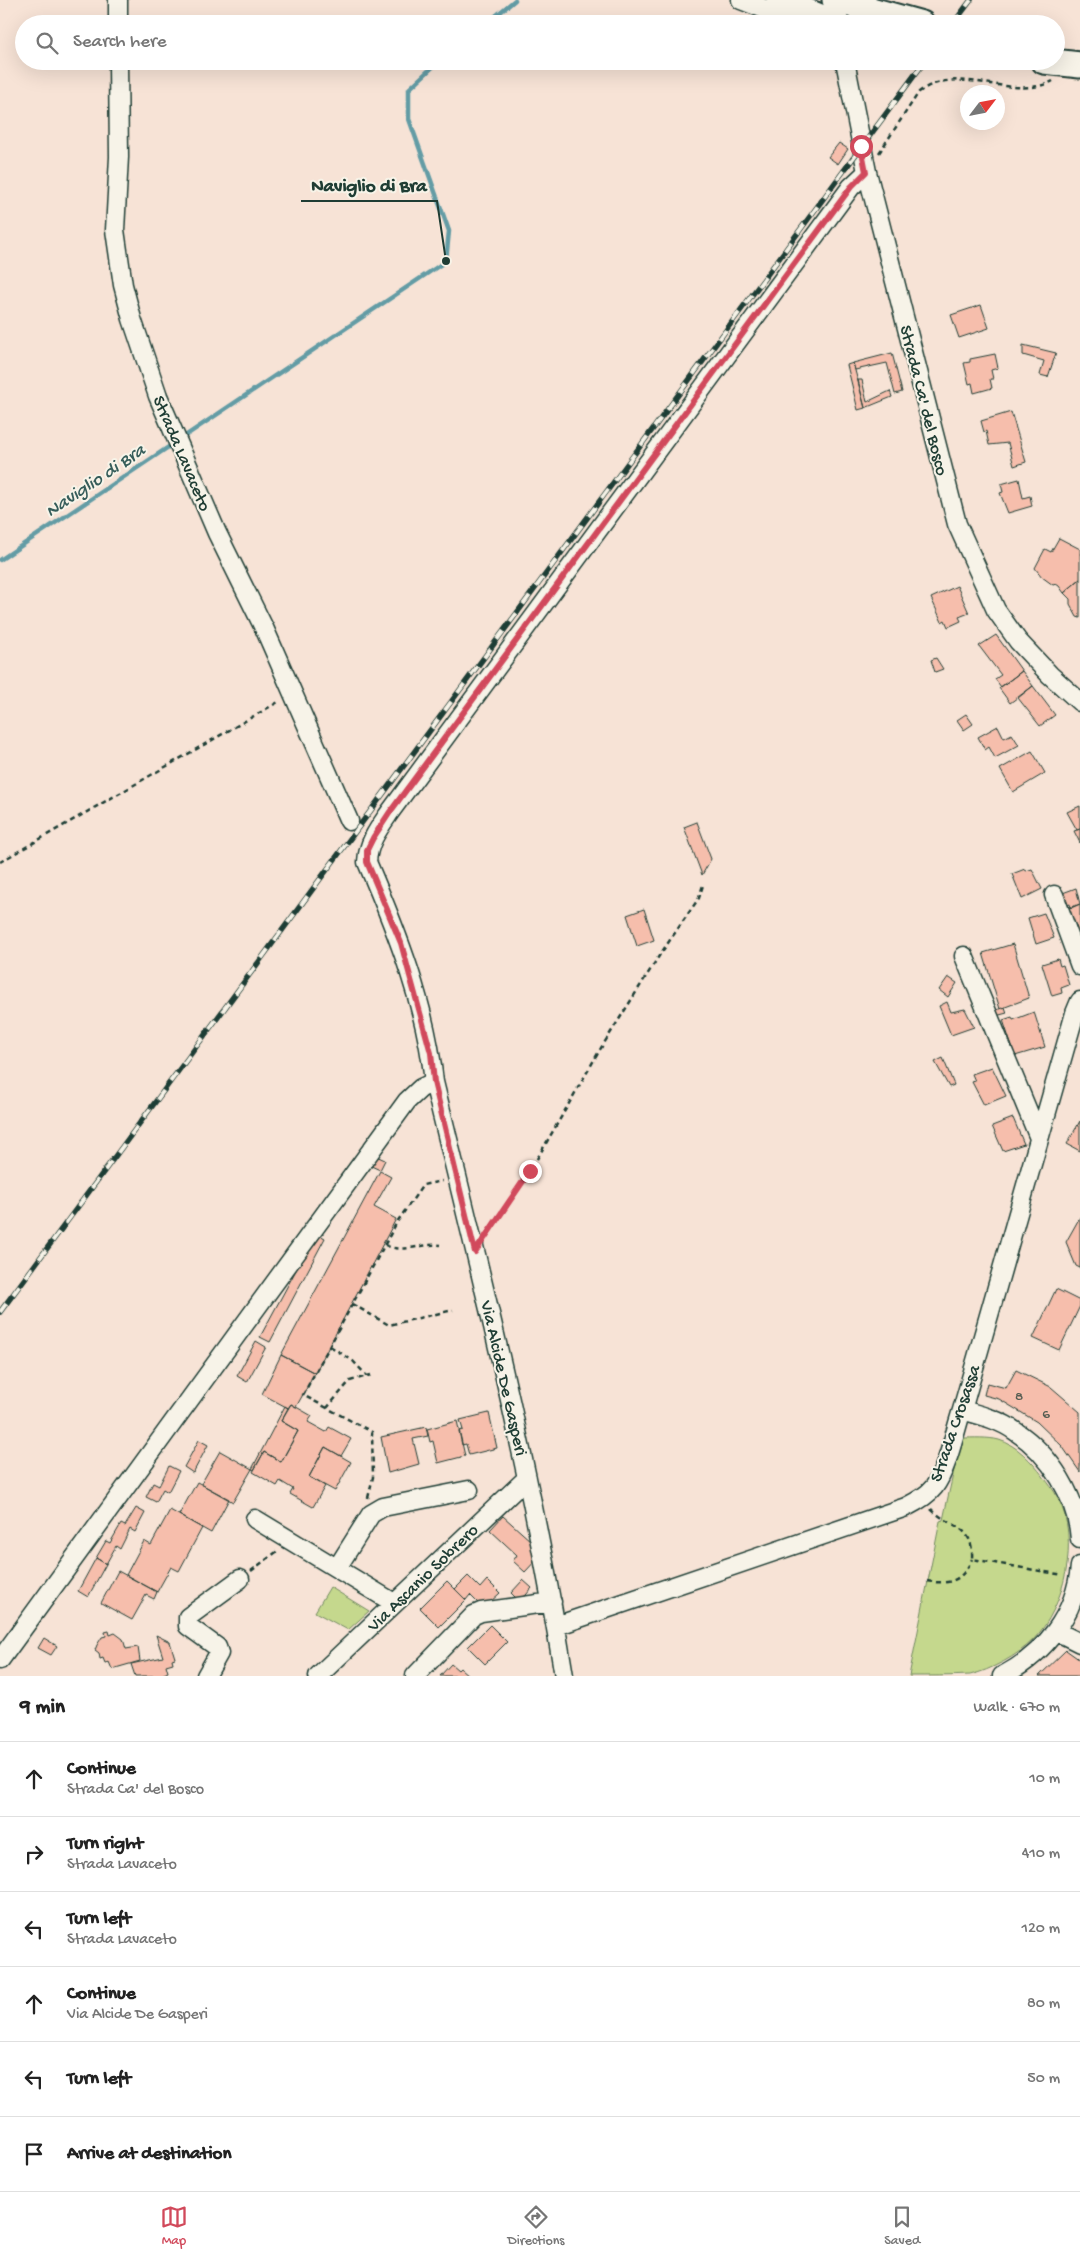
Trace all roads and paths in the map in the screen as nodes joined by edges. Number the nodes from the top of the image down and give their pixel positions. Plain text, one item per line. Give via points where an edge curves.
1 (118, 0) edge
2 (741, 0) edge
3 (779, 0) edge
4 (834, 0) edge
5 (118, 15) edge
6 (780, 15) edge
7 (815, 15) edge
8 (836, 15) edge
9 (889, 15) edge
10 (1065, 46) edge
11 (1080, 47) edge
12 (1065, 63) edge
13 (1080, 65) edge
14 (118, 70) edge
15 (847, 70) edge
16 (866, 172) junction
17 (293, 693) junction
18 (1080, 702) edge
19 (349, 821) dead end
20 (0, 862) edge
21 (703, 885) dead end
22 (1054, 895) dead end
23 (964, 956) dead end
24 (1080, 966) edge
25 (1080, 1001) edge
26 (434, 1082) junction
27 (1039, 1138) junction
28 (457, 1177) junction
29 (385, 1245) junction
30 (440, 1245) dead end
31 (475, 1252) junction
32 (352, 1304) junction
33 (454, 1310) dead end
34 (330, 1346) junction
35 (371, 1375) dead end
36 (367, 1376) junction
37 (327, 1408) junction
38 (962, 1410) junction
39 (527, 1478) junction
40 (469, 1490) dead end
41 (371, 1514) junction
42 (255, 1519) dead end
43 (943, 1520) dead end
44 (1080, 1539) edge
45 (291, 1541) junction
46 (972, 1559) junction
47 (337, 1568) junction
48 (240, 1579) joint
49 (1079, 1580) edge
50 (927, 1581) dead end
51 (552, 1602) junction
52 (394, 1603) junction
53 (1074, 1614) edge
54 (556, 1626) junction
55 (1056, 1630) junction
56 (1080, 1643) edge
57 (0, 1660) edge
58 (206, 1676) edge
59 (318, 1676) edge
60 (415, 1676) edge
61 (564, 1676) edge
62 (1002, 1676) edge

1 - 5 street
2 - 6 street
3 - 7 highway
4 - 8 street
4 - 9 highway
10 - 11 highway
12 - 13 highway
13 - 16 path via 1037,89 974,82 945,82 925,88 919,92
14 - 17 street, Strada Lavaceto via 116,249 132,319 173,431
15 - 16 street, Strada Ca' del Bosco
16 - 18 street, Strada Ca' del Bosco via 957,524 996,610 1018,641
16 - 26 street via 851,187 367,850 367,862 401,943 431,1053
17 - 19 street, Strada Lavaceto
17 - 20 path
21 - 31 path via 699,898 601,1048 530,1171
22 - 24 street
23 - 27 street
25 - 27 street, Strada Crosassa
26 - 28 street, Via Alcide De Gasperi
26 - 57 street via 421,1088 407,1101
27 - 38 street, Strada Crosassa
28 - 29 path via 423,1185
28 - 31 street, Via Alcide De Gasperi
29 - 30 path via 395,1250
29 - 32 path
31 - 39 street, Via Alcide De Gasperi
32 - 33 path via 389,1325
32 - 34 path
34 - 36 path via 359,1366
34 - 37 path via 303,1395
35 - 36 path
36 - 37 path via 350,1381
37 - 41 path via 372,1432 373,1477 368,1496
38 - 44 street via 1015,1430 1038,1450 1070,1496 1079,1523
38 - 54 street, Strada Crosassa via 941,1474 934,1487 915,1502
39 - 51 street, Via Alcide De Gasperi
39 - 52 street, Via Ascanio Sobrero
40 - 41 street via 384,1507
41 - 47 street
42 - 45 street
43 - 46 path via 953,1522 967,1534 973,1550
45 - 47 street
45 - 48 path
46 - 49 path
46 - 50 path via 964,1573 951,1582
47 - 52 street
48 - 58 street via 188,1617 188,1626 217,1647 219,1652
49 - 53 street
51 - 54 street, Via Alcide De Gasperi
51 - 60 street via 474,1615
52 - 59 street, Via Ascanio Sobrero
53 - 55 street
54 - 61 street, Via Alcide De Gasperi
55 - 56 street
55 - 62 street via 1039,1650

